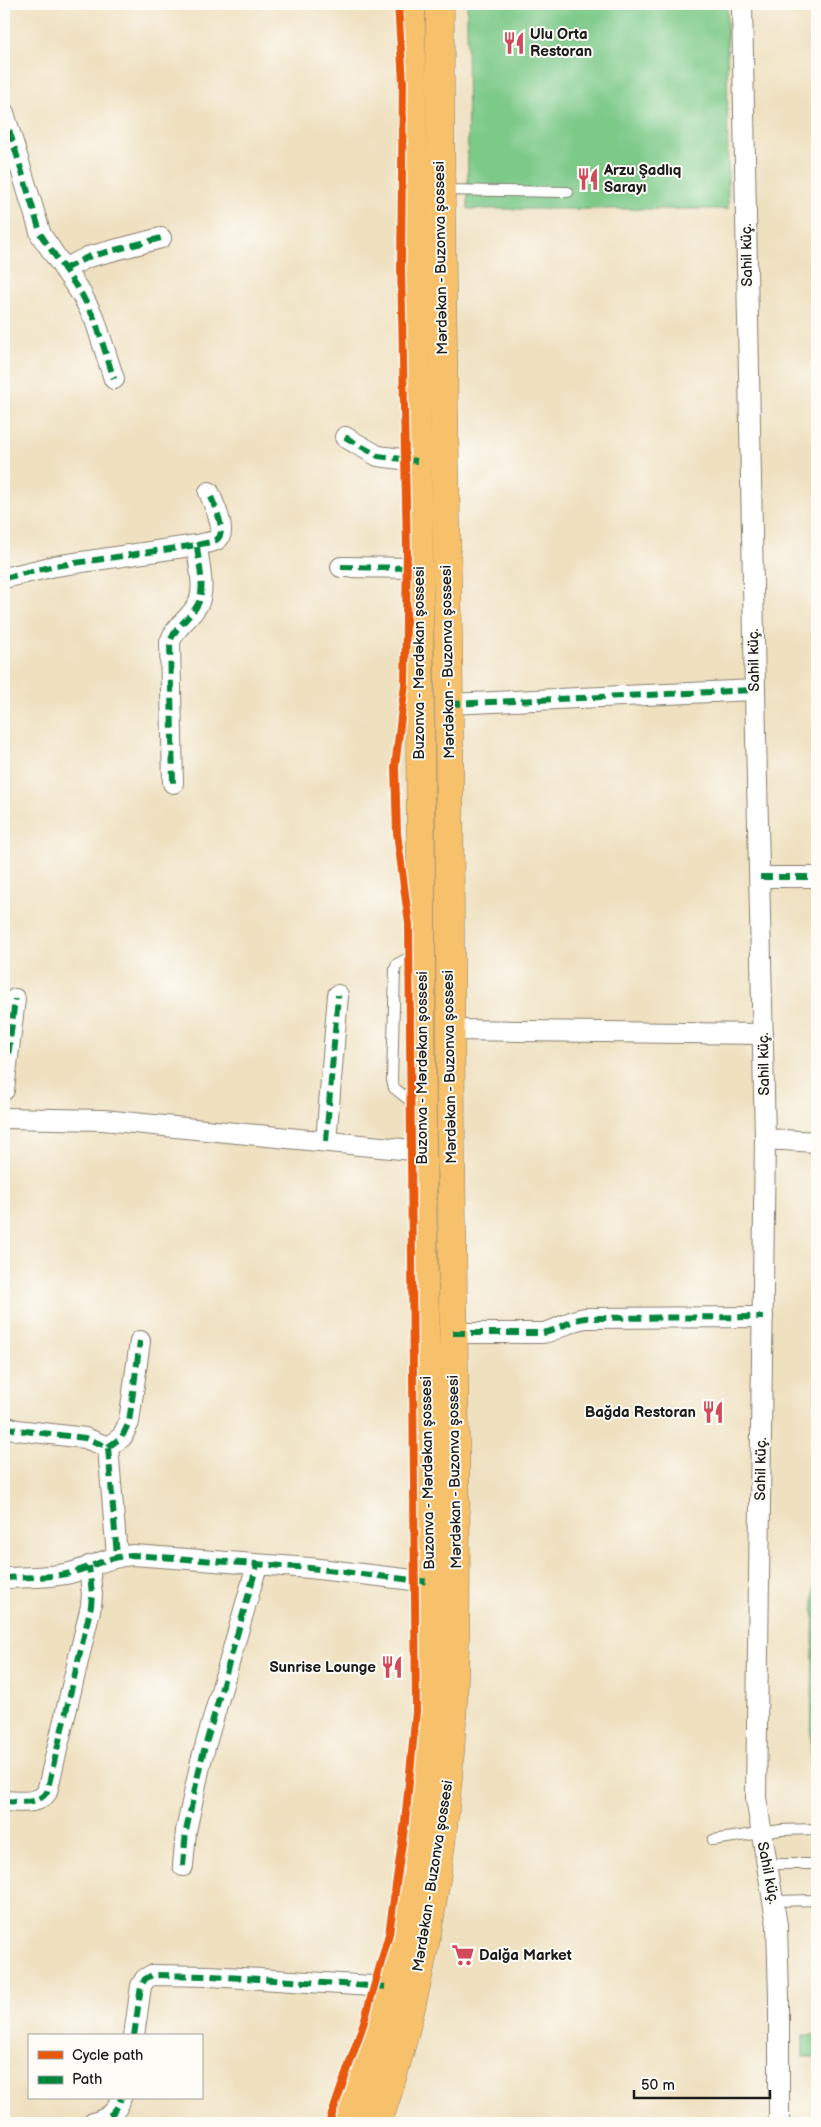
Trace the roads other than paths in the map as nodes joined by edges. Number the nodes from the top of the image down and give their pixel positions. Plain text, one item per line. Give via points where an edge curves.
1 (411, 4) edge
2 (440, 4) edge
3 (742, 4) edge
4 (4, 113) edge
5 (440, 190) junction
6 (568, 192) dead end
7 (161, 238) dead end
8 (64, 269) junction
9 (114, 379) dead end
10 (346, 437) dead end
11 (417, 461) junction
12 (209, 492) dead end
13 (197, 545) junction
14 (341, 566) dead end
15 (419, 568) junction
16 (4, 578) edge
17 (754, 690) junction
18 (449, 704) junction
19 (173, 783) dead end
20 (760, 877) junction
21 (817, 877) edge
22 (338, 995) dead end
23 (15, 999) dead end
24 (449, 1030) junction
25 (763, 1034) junction
26 (4, 1090) edge
27 (4, 1118) edge
28 (765, 1139) junction
29 (326, 1141) junction
30 (817, 1142) edge
31 (422, 1151) junction
32 (762, 1317) junction
33 (453, 1334) junction
34 (140, 1341) dead end
35 (4, 1426) edge
36 (108, 1447) junction
37 (117, 1556) junction
38 (257, 1565) junction
39 (88, 1566) junction
40 (4, 1578) edge
41 (430, 1582) junction
42 (4, 1801) edge
43 (817, 1829) edge
44 (761, 1833) junction
45 (713, 1840) dead end
46 (767, 1864) junction
47 (817, 1864) edge
48 (183, 1866) dead end
49 (817, 1900) edge
50 (774, 1901) junction
51 (388, 1986) junction
52 (134, 2034) edge
53 (120, 2100) edge
54 (93, 2123) edge
55 (348, 2123) edge
56 (378, 2123) edge
57 (779, 2123) edge

1 - 11 main road, Buzonva - Mərdəkan şossesi
2 - 5 main road, Mərdəkan - Buzonva şossesi
3 - 17 street, Sahil küç.
4 - 8 street via 41,235
5 - 6 lane
5 - 18 main road, Mərdəkan - Buzonva şossesi
7 - 8 street via 88,257
8 - 9 street via 95,320
10 - 11 street via 378,456
11 - 15 main road, Buzonva - Mərdəkan şossesi
12 - 13 street via 222,525 220,537
13 - 16 street via 55,566
13 - 19 street via 201,590 198,603 170,642
14 - 15 street
15 - 31 main road, Buzonva - Mərdəkan şossesi
17 - 18 street
17 - 20 street, Sahil küç.
18 - 24 main road, Mərdəkan - Buzonva şossesi
20 - 21 street
20 - 25 street, Sahil küç.
22 - 29 street
23 - 26 street
24 - 25 street
24 - 33 main road, Mərdəkan - Buzonva şossesi
25 - 28 street, Sahil küç.
27 - 29 street via 103,1120
28 - 30 street
28 - 32 street, Sahil küç.
29 - 31 street
31 - 41 main road, Buzonva - Mərdəkan şossesi
32 - 33 street via 586,1318 572,1320 543,1333
32 - 44 street, Sahil küç. via 756,1798
33 - 56 main road, Mərdəkan - Buzonva şossesi via 457,1582 448,1780 426,1937
34 - 36 street via 129,1422 122,1437
35 - 36 street via 85,1438
36 - 37 street
37 - 38 street
37 - 39 street
38 - 41 street
38 - 48 street via 202,1761 186,1831
39 - 40 street via 55,1576
39 - 42 street via 91,1606 47,1792 37,1801
41 - 51 main road, Buzonva - Mərdəkan şossesi via 428,1686 421,1776 407,1893
43 - 44 lane
44 - 45 lane
44 - 46 street, Sahil küç.
46 - 47 lane
46 - 50 street, Sahil küç.
49 - 50 lane
50 - 57 street, Sahil küç. via 779,1954
51 - 52 street via 152,1976 141,1986
51 - 55 main road, Buzonva - Mərdəkan şossesi via 364,2079
53 - 54 street via 113,2113

